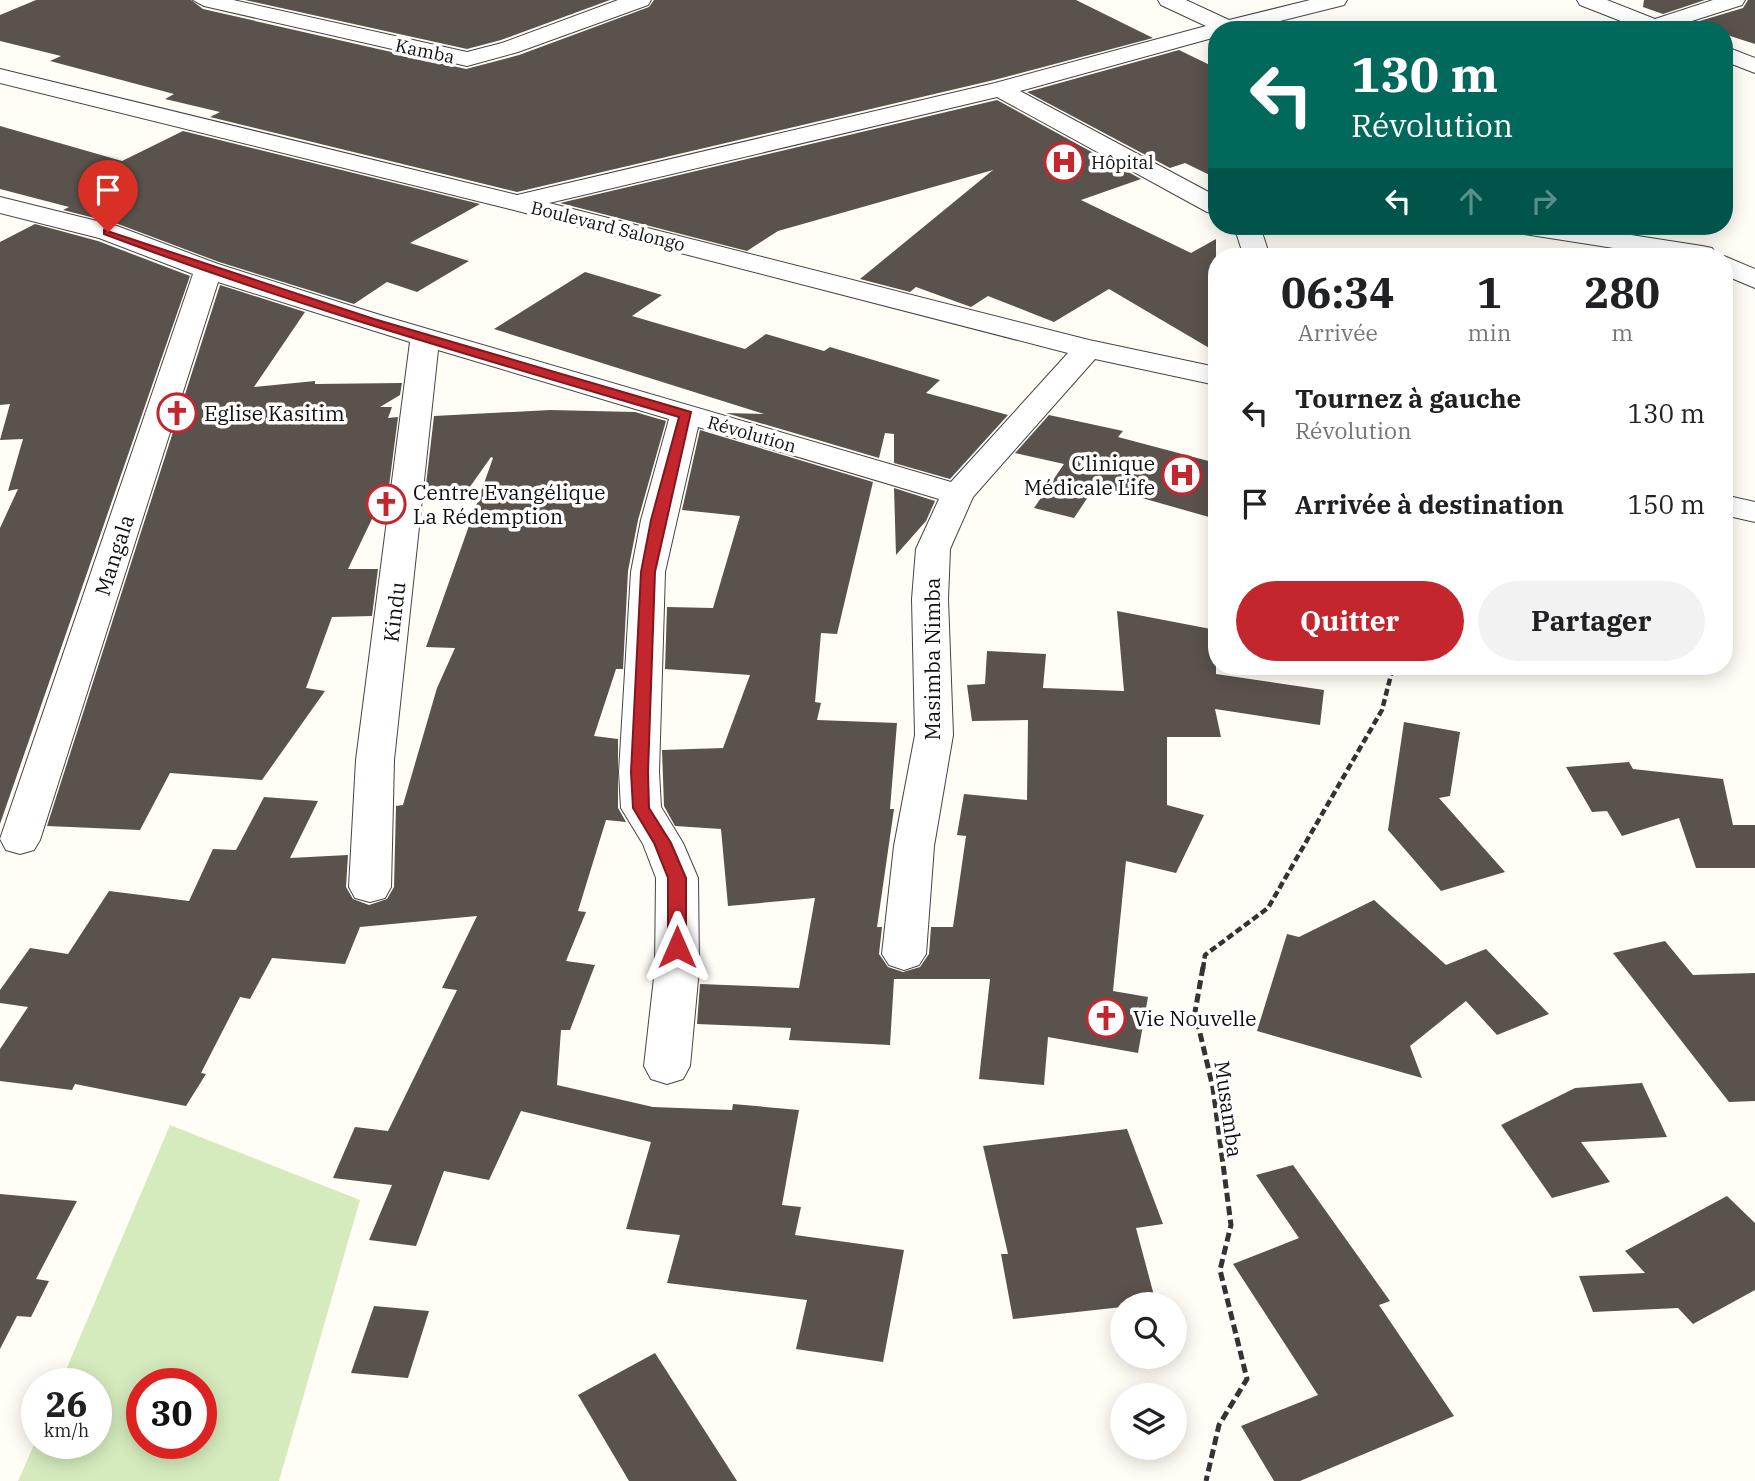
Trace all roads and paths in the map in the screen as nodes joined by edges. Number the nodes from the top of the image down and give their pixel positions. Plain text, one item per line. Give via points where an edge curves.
1 (204, 0) edge
2 (259, 0) edge
3 (640, 0) edge
4 (1169, 0) edge
5 (1336, 0) edge
6 (1588, 0) edge
7 (1734, 0) edge
8 (238, 8) junction
9 (1252, 21) edge
10 (1642, 21) edge
11 (1678, 21) edge
12 (1208, 22) edge
13 (1208, 32) edge
14 (1733, 57) edge
15 (1755, 66) edge
16 (0, 76) edge
17 (1000, 89) junction
18 (1208, 202) edge
19 (518, 203) junction
20 (0, 205) edge
21 (1577, 235) edge
22 (1663, 235) edge
23 (1653, 248) edge
24 (1691, 248) edge
25 (1733, 268) edge
26 (208, 270) junction
27 (1755, 279) edge
28 (425, 338) junction
29 (1088, 349) junction
30 (1208, 374) edge
31 (686, 415) junction
32 (958, 494) junction
33 (1733, 507) edge
34 (1755, 512) edge
35 (1391, 675) edge
36 (20, 840) dead end
37 (370, 887) dead end
38 (904, 954) dead end
39 (667, 1066) dead end
40 (1206, 1481) edge

1 - 8 street, Kamba
2 - 8 street
3 - 8 street, Kamba via 467,59
4 - 12 street
5 - 9 street
6 - 10 street
7 - 11 street
13 - 17 street
14 - 15 street
16 - 19 street, Boulevard Salongo
17 - 18 street
17 - 19 street
19 - 29 street, Boulevard Salongo
20 - 26 street, Révolution via 108,232
21 - 23 street
22 - 24 street
25 - 27 street
26 - 28 street, Révolution
26 - 36 street, Mangala
28 - 31 street, Révolution
28 - 37 street, Kindu via 375,760
29 - 30 street, Boulevard Salongo
29 - 32 street
31 - 32 street, Révolution
31 - 39 street via 648,572 639,772 641,808 663,843 677,878 677,970
32 - 38 street, Masimba Nimba via 933,549 934,735 914,846
33 - 34 street
35 - 40 path, Musamba via 1382,710 1268,908 1205,955 1195,1012 1213,1088 1231,1225 1220,1270 1247,1379 1219,1425

